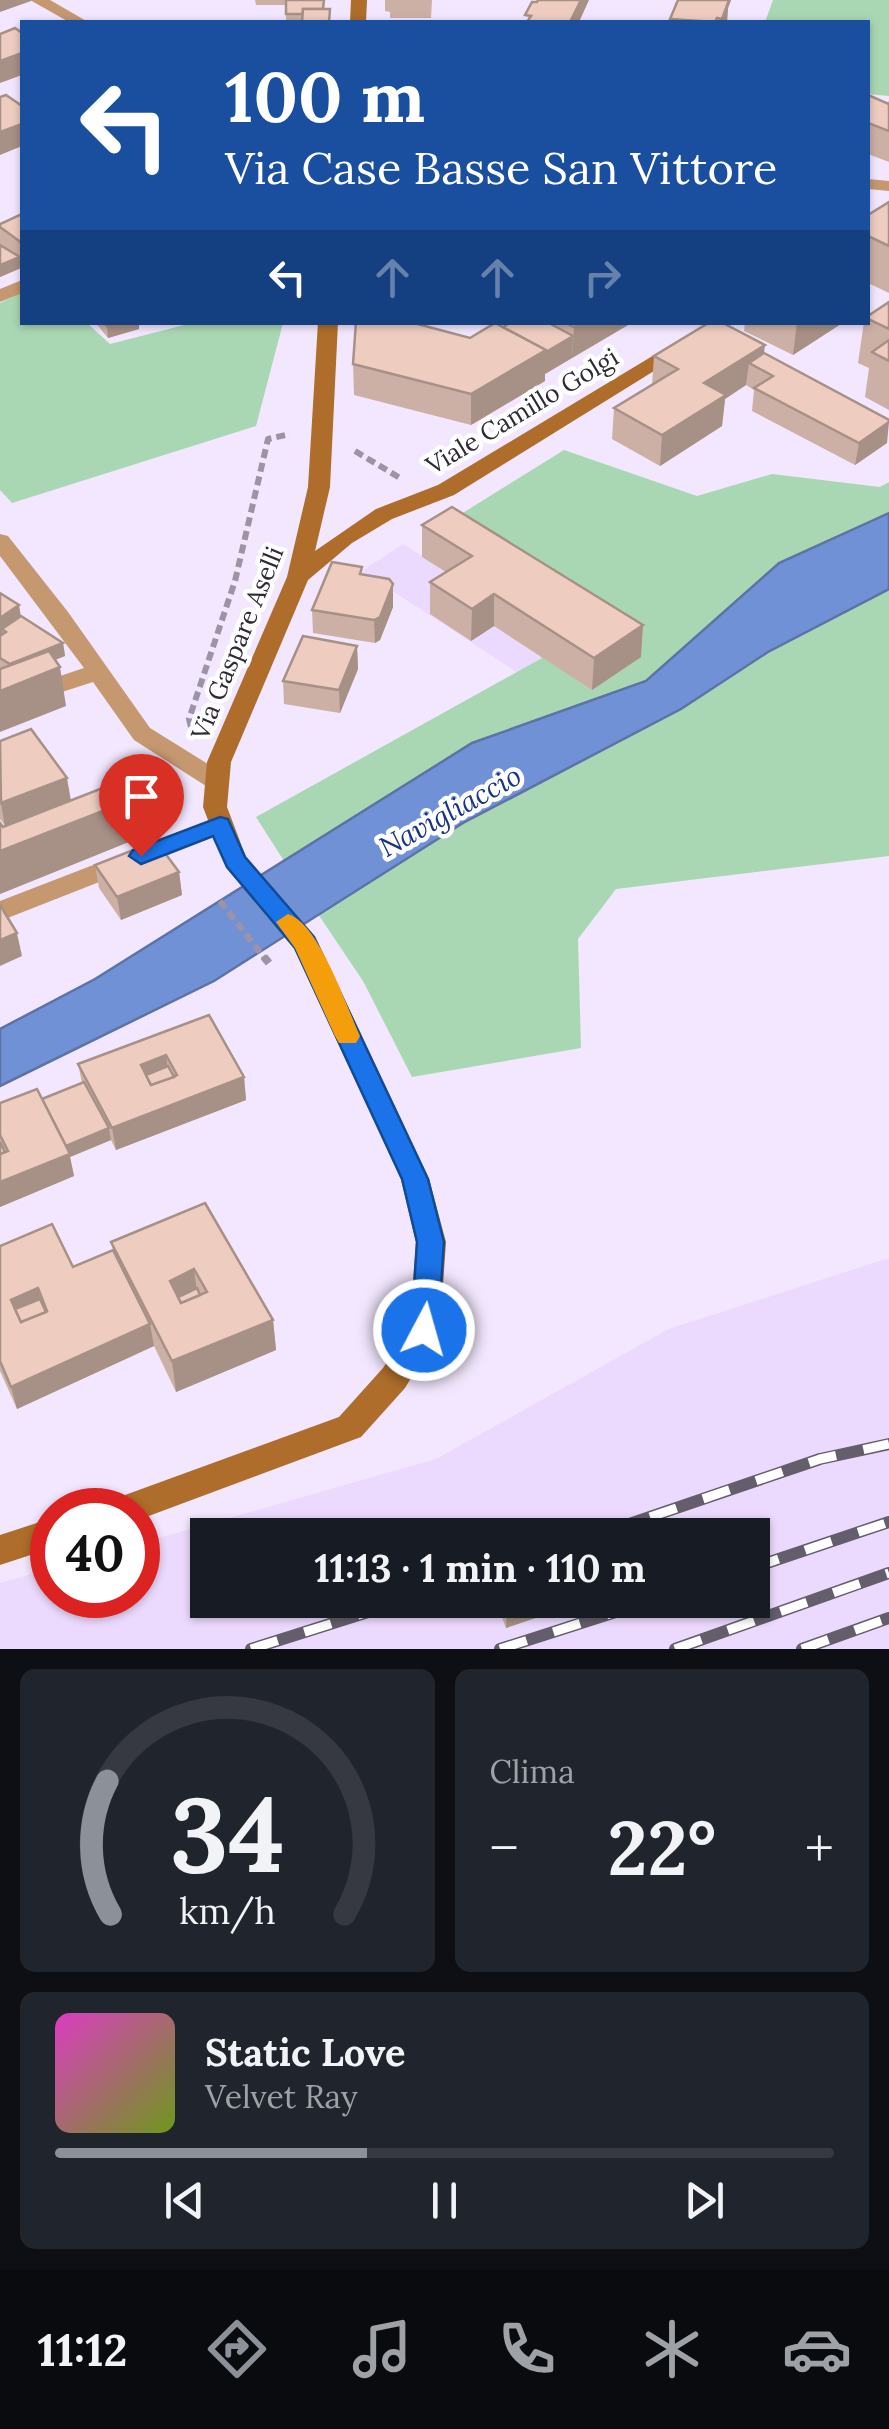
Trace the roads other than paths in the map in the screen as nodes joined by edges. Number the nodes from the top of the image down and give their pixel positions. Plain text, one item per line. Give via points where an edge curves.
1 (38, 0) edge
2 (76, 20) edge
3 (328, 325) edge
4 (719, 325) edge
5 (0, 541) edge
6 (298, 577) junction
7 (98, 672) junction
8 (0, 704) edge
9 (215, 780) junction
10 (220, 825) junction
11 (0, 911) edge
12 (160, 1497) edge
13 (30, 1541) edge
14 (0, 1550) edge

1 - 2 street
3 - 6 street, Via Gaspare Aselli via 318,488
4 - 6 street, Viale Camillo Golgi via 446,490 384,514
5 - 7 street
6 - 9 street, Via Gaspare Aselli
7 - 8 street
7 - 9 street via 142,734
9 - 10 street, Via Gaspare Aselli
10 - 11 street
10 - 12 street, Via Gaspare Aselli via 235,861 305,943 415,1179 431,1242 424,1330 394,1378 350,1427
13 - 14 street

